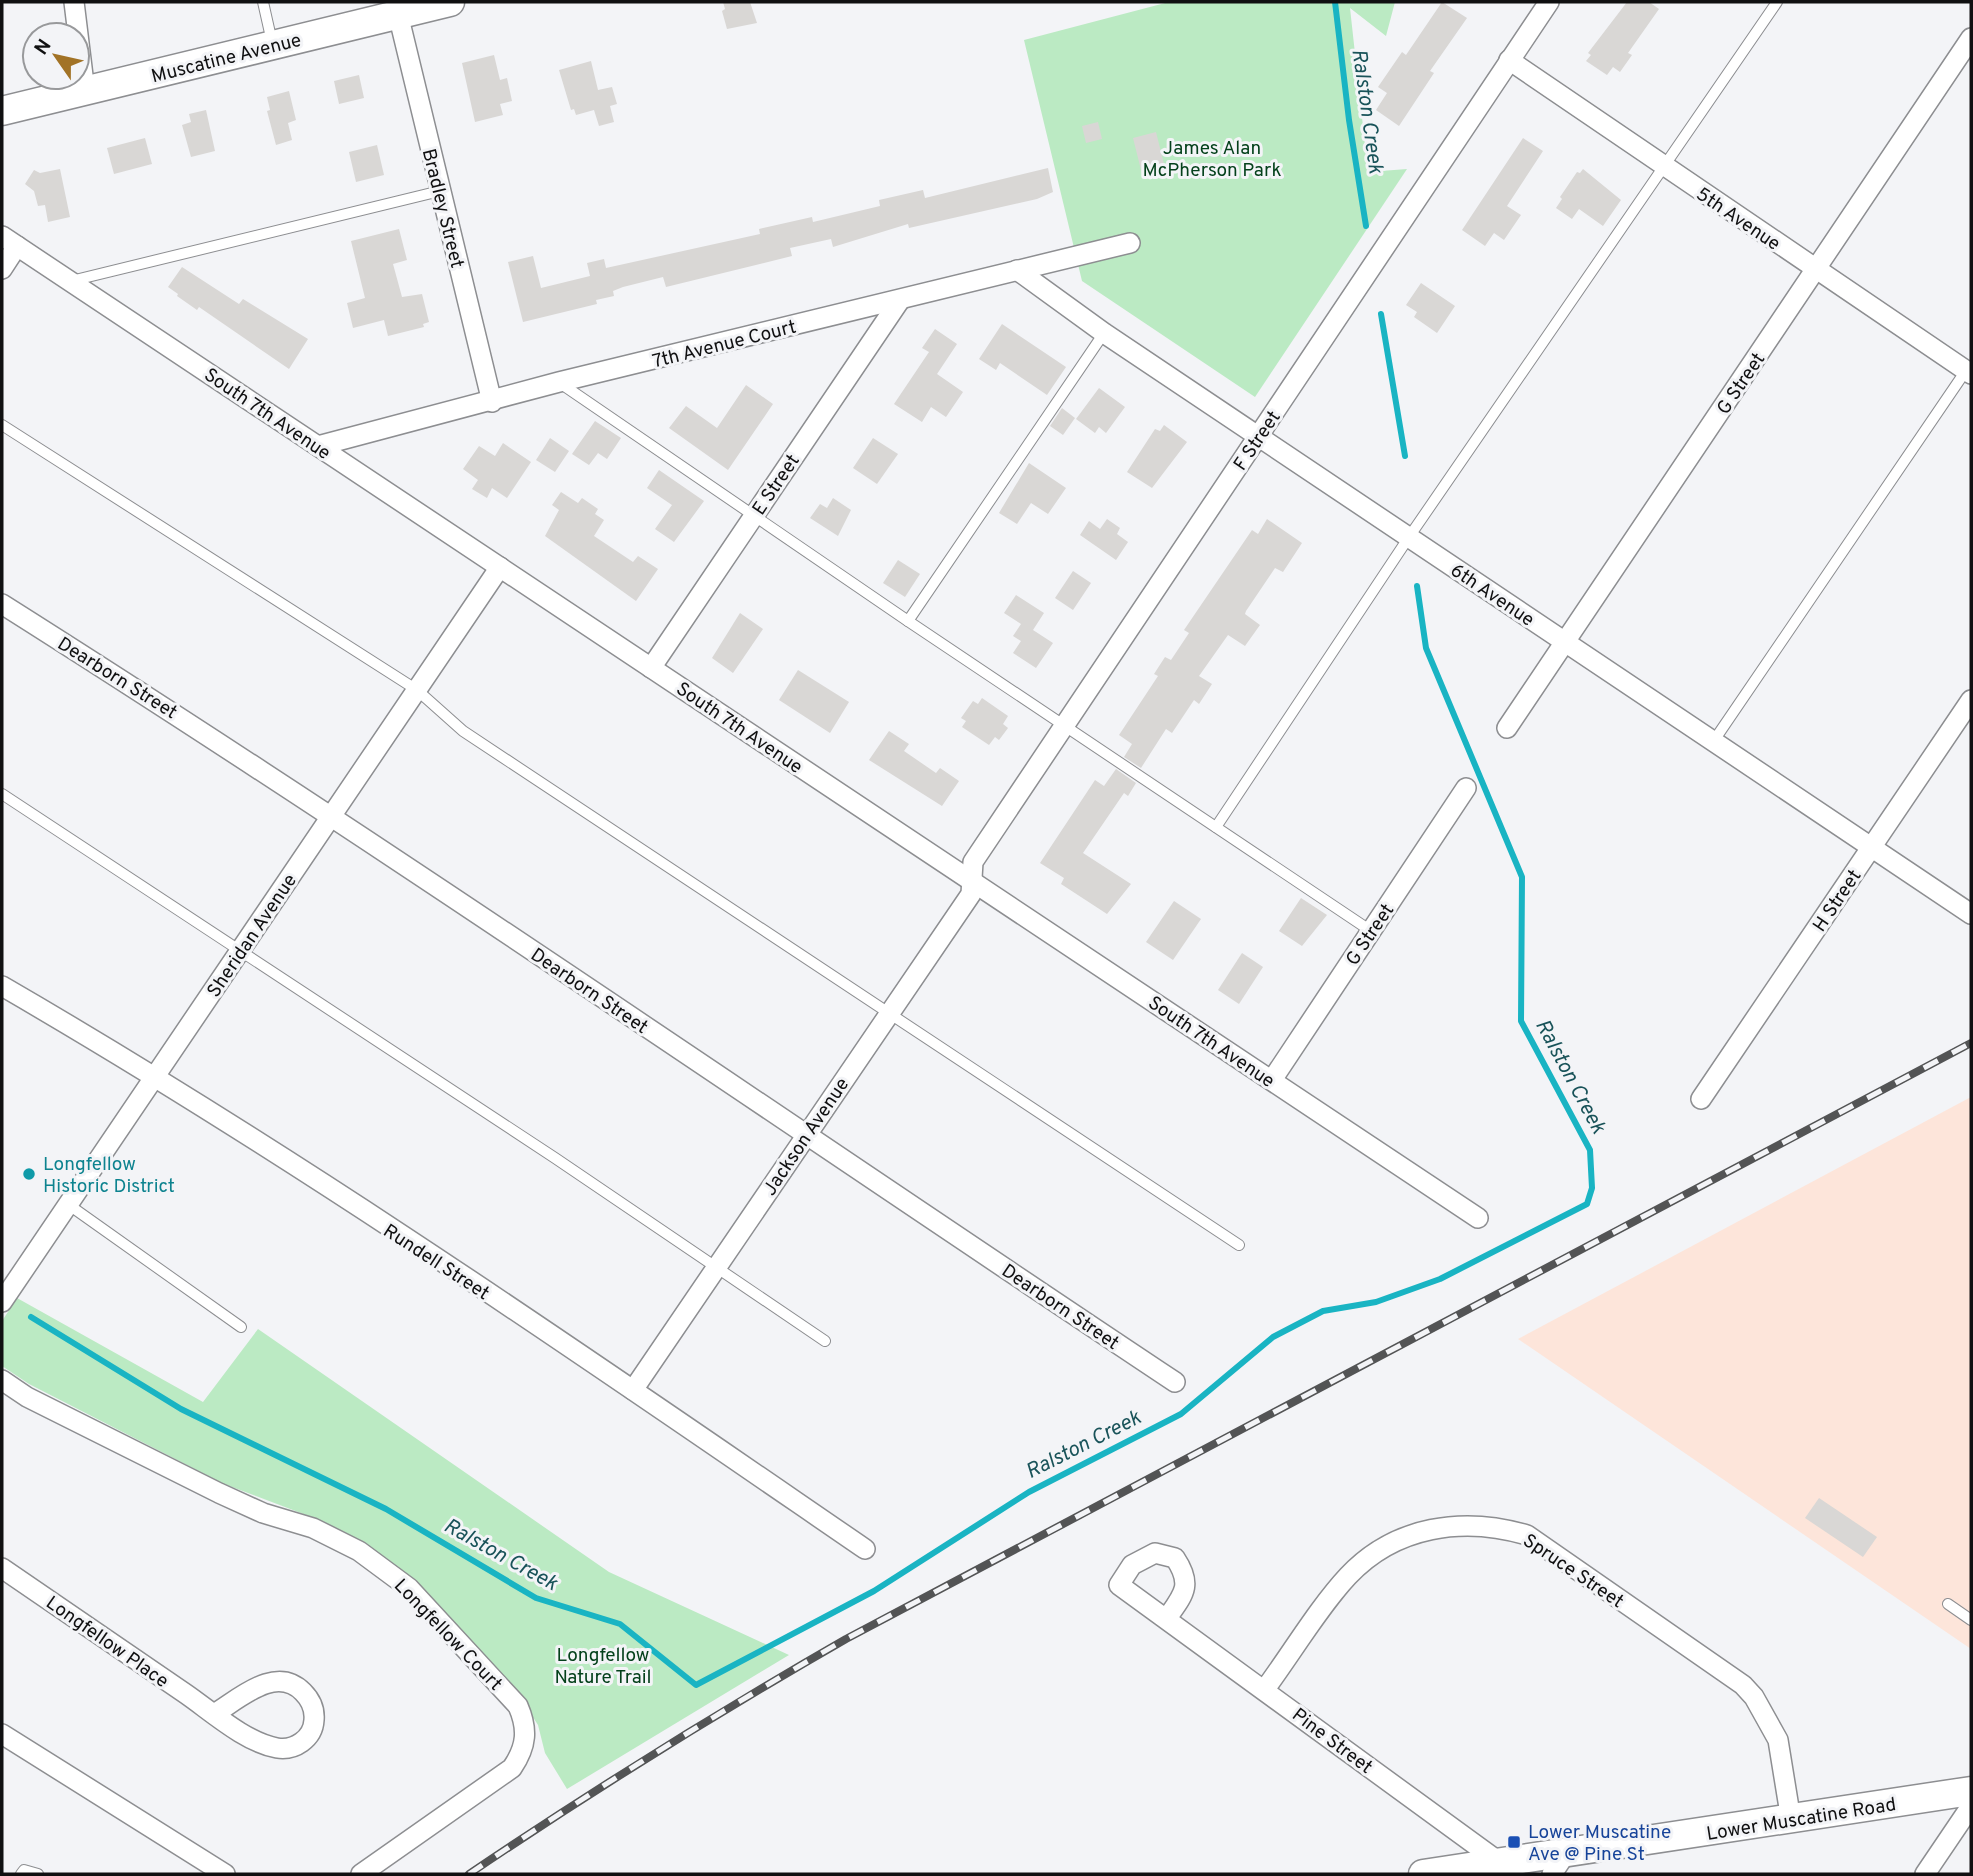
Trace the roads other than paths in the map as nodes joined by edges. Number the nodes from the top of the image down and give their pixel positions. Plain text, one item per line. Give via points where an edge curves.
1 (74, 2) edge
2 (263, 2) edge
3 (450, 2) edge
4 (1549, 2) edge
5 (1777, 2) edge
6 (398, 14) junction
7 (1971, 38) edge
8 (272, 46) junction
9 (1509, 60) junction
10 (85, 92) junction
11 (2, 111) edge
12 (1664, 168) junction
13 (440, 191) junction
14 (9, 241) edge
15 (1130, 243) dead end
16 (2, 269) edge
17 (1017, 270) junction
18 (1816, 270) junction
19 (70, 281) junction
20 (900, 300) junction
21 (1104, 333) junction
22 (1970, 369) edge
23 (559, 382) junction
24 (492, 401) junction
25 (2, 425) edge
26 (1259, 435) junction
27 (318, 446) junction
28 (754, 516) junction
29 (1409, 537) junction
30 (500, 567) junction
31 (2, 604) edge
32 (908, 621) junction
33 (1565, 643) junction
34 (651, 667) junction
35 (417, 690) junction
36 (1971, 700) edge
37 (1063, 724) junction
38 (1507, 728) dead end
39 (1713, 742) junction
40 (1466, 788) dead end
41 (2, 794) edge
42 (332, 815) junction
43 (1216, 827) junction
44 (1872, 848) junction
45 (971, 881) junction
46 (1971, 914) edge
47 (1371, 931) junction
48 (241, 949) junction
49 (2, 986) edge
50 (890, 1011) junction
51 (156, 1075) junction
52 (1272, 1080) junction
53 (1701, 1099) dead end
54 (804, 1135) junction
55 (69, 1205) junction
56 (1478, 1218) dead end
57 (1239, 1245) dead end
58 (716, 1267) junction
59 (2, 1303) edge
60 (241, 1327) dead end
61 (825, 1341) dead end
62 (2, 1380) edge
63 (1175, 1382) dead end
64 (634, 1390) junction
65 (865, 1549) dead end
66 (2, 1568) edge
67 (1948, 1604) dead end
68 (1167, 1618) dead end
69 (1971, 1620) edge
70 (1265, 1689) junction
71 (214, 1714) junction
72 (2, 1734) edge
73 (1969, 1808) edge
74 (1791, 1820) junction
75 (1499, 1862) junction
76 (1559, 1863) edge
77 (21, 1874) edge
78 (38, 1874) edge
79 (225, 1874) edge
80 (361, 1874) edge
81 (1423, 1874) edge
82 (1925, 1874) edge

1 - 10 street
2 - 8 lane
3 - 6 main road, Muscatine Avenue
4 - 9 street, F Street
5 - 12 lane
6 - 8 main road, Muscatine Avenue
6 - 13 street, Bradley Street
7 - 18 street, G Street
8 - 10 main road, Muscatine Avenue
9 - 12 street, 5th Avenue
9 - 26 street, F Street
10 - 11 main road, Muscatine Avenue
12 - 18 street, 5th Avenue
12 - 29 lane
13 - 19 lane
13 - 24 street, Bradley Street
14 - 16 street
14 - 19 street, South 7th Avenue
15 - 17 street, 7th Avenue Court
17 - 20 street, 7th Avenue Court
17 - 21 street, 6th Avenue
18 - 22 street, 5th Avenue
18 - 33 street, G Street
19 - 27 street, South 7th Avenue
20 - 23 street, 7th Avenue Court
20 - 28 street, E Street
21 - 26 street, 6th Avenue
21 - 32 lane
22 - 39 lane
23 - 24 street, 7th Avenue Court
23 - 28 lane
24 - 27 street, 7th Avenue Court
25 - 35 lane
26 - 29 street, 6th Avenue
26 - 37 street, F Street
27 - 30 street, South 7th Avenue
28 - 32 lane
28 - 34 street, E Street
29 - 33 street, 6th Avenue
29 - 43 lane
30 - 34 street, South 7th Avenue
30 - 35 street, Sheridan Avenue
31 - 42 street, Dearborn Street
32 - 37 lane
33 - 38 street, G Street
33 - 39 street, 6th Avenue
34 - 45 street, South 7th Avenue
35 - 42 street, Sheridan Avenue
35 - 50 lane via 463,731
36 - 44 street, H Street
37 - 43 lane
37 - 45 street, F Street via 973,862
39 - 44 street, 6th Avenue
40 - 47 street, G Street
41 - 48 lane
42 - 48 street, Sheridan Avenue
42 - 54 street, Dearborn Street
43 - 47 lane
44 - 46 street, 6th Avenue
44 - 53 street, H Street
45 - 50 street, Jackson Avenue via 971,894
45 - 52 street, South 7th Avenue
47 - 52 street, G Street
48 - 51 street, Sheridan Avenue
48 - 58 lane
49 - 51 street, Rundell Street
50 - 54 street, Jackson Avenue
50 - 57 lane
51 - 55 street, Sheridan Avenue
51 - 64 street, Rundell Street
52 - 56 street, South 7th Avenue
54 - 58 street, Jackson Avenue
54 - 63 street, Dearborn Street
55 - 59 street, Sheridan Avenue
55 - 60 lane
58 - 61 lane
58 - 64 street, Jackson Avenue
62 - 80 street, Longfellow Court via 27,1397 219,1493 313,1528 359,1551 409,1588 518,1706 526,1737 513,1768
64 - 65 street, Rundell Street
66 - 71 street, Longfellow Place
67 - 69 lane
68 - 70 street, Pine Street
70 - 74 street, Spruce Street via 1348,1576 1383,1548 1437,1527 1508,1529 1527,1535 1743,1685 1771,1722 1778,1740
70 - 75 street, Pine Street
71 - 71 street, Longfellow Place via 274,1748 288,1749 300,1743 314,1723 314,1711 301,1690 275,1680
72 - 79 street
73 - 74 main road, Lower Muscatine Road
73 - 82 street
74 - 76 main road, Lower Muscatine Road
75 - 76 main road, Lower Muscatine Road
75 - 81 main road, Lower Muscatine Road
77 - 78 lane via 24,1870

